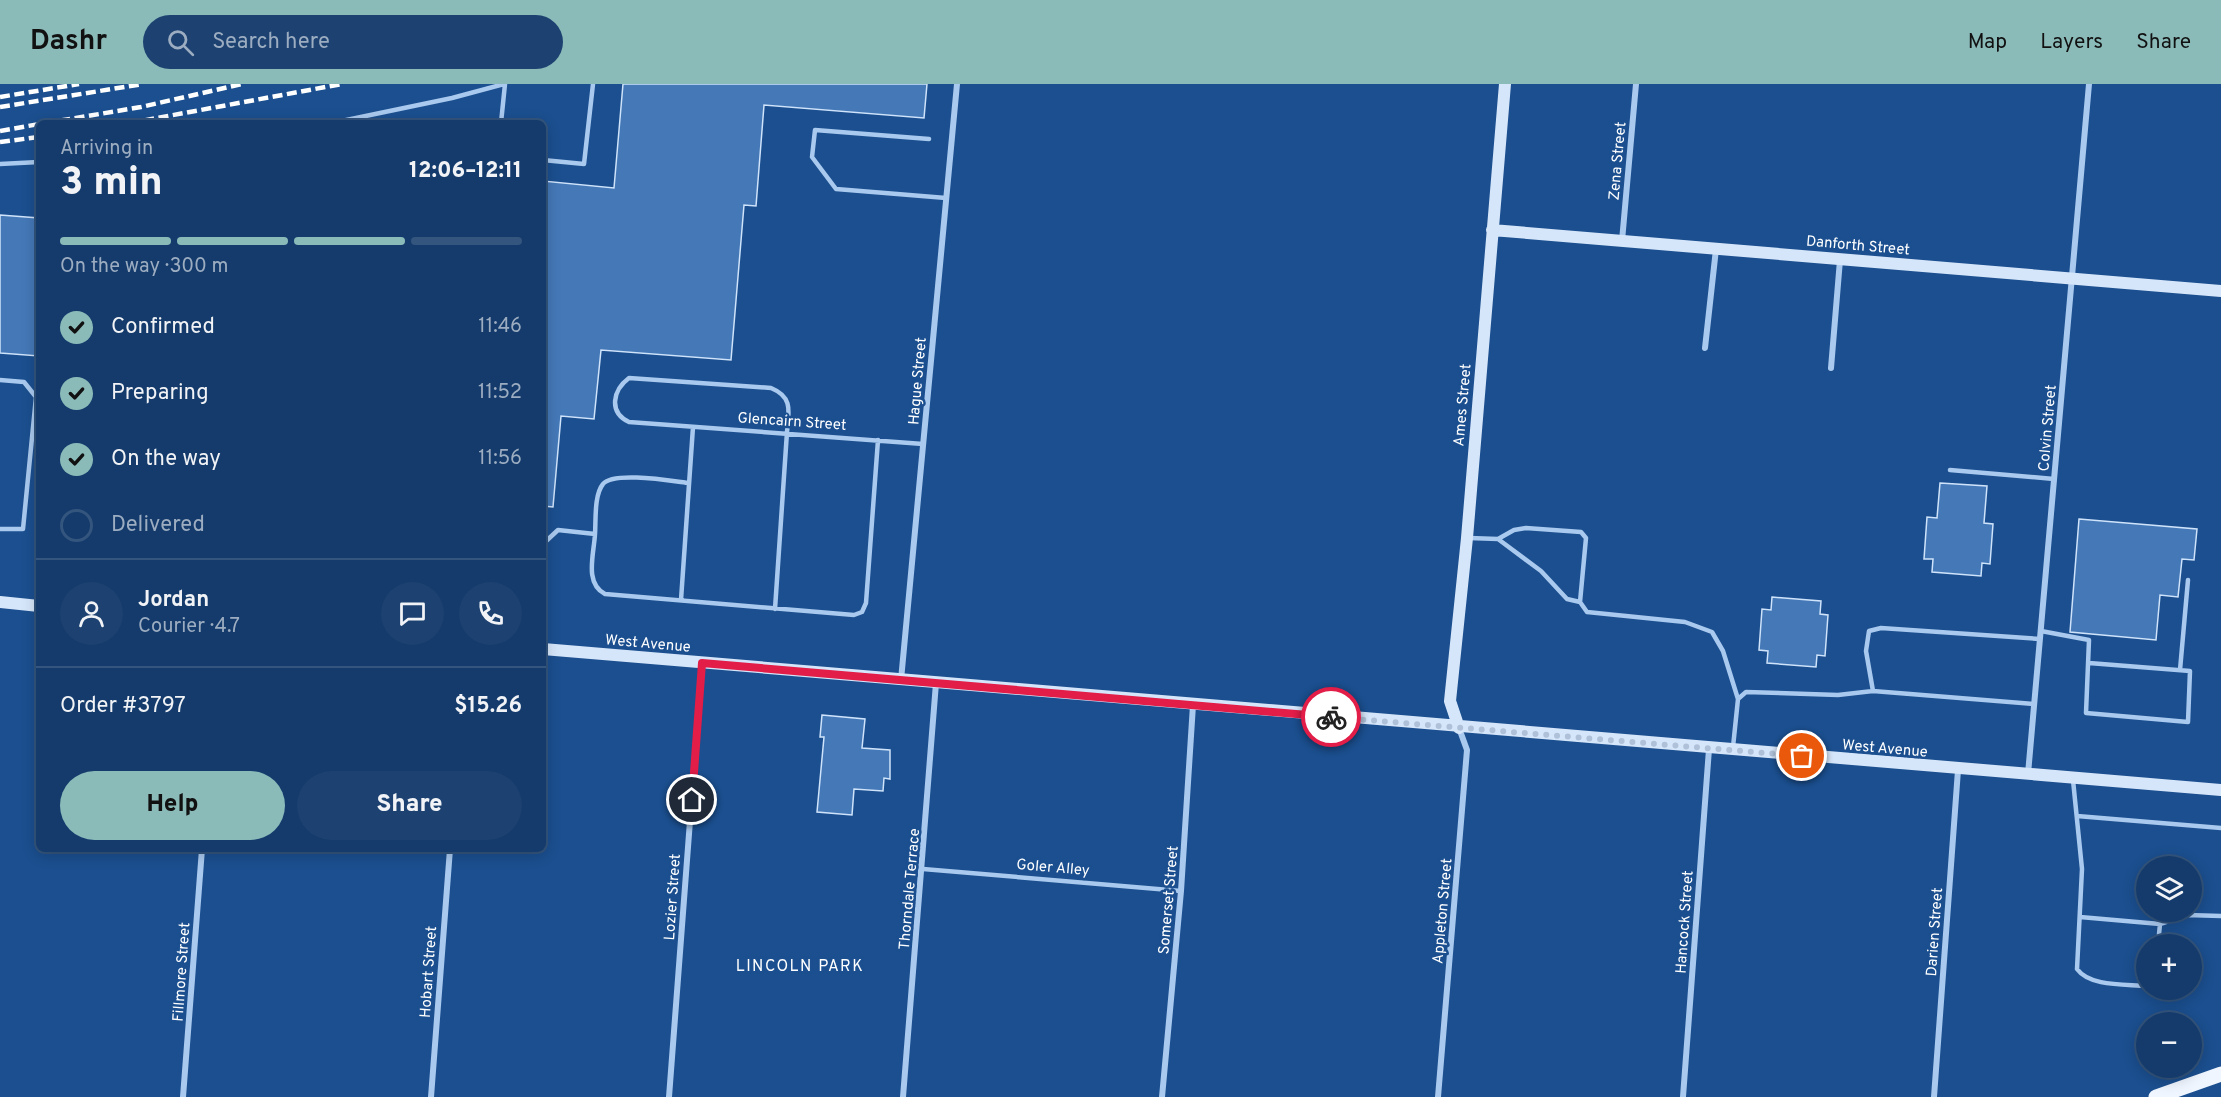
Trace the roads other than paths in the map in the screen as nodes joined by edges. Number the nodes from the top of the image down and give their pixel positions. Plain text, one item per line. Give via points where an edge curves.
1 (504, 84) edge
2 (593, 84) edge
3 (957, 84) edge
4 (1505, 84) edge
5 (1636, 84) edge
6 (2089, 84) edge
7 (358, 120) edge
8 (501, 120) edge
9 (929, 139) dead end
10 (546, 160) edge
11 (36, 162) edge
12 (0, 164) edge
13 (946, 198) junction
14 (1492, 230) junction
15 (1622, 241) junction
16 (1716, 249) junction
17 (1840, 259) junction
18 (2072, 279) junction
19 (2221, 291) edge
20 (1705, 348) dead end
21 (1831, 368) dead end
22 (0, 380) edge
23 (693, 427) junction
24 (788, 432) junction
25 (878, 440) junction
26 (923, 444) junction
27 (1950, 470) dead end
28 (2054, 479) junction
29 (689, 483) junction
30 (0, 529) edge
31 (595, 534) junction
32 (1467, 538) junction
33 (1498, 539) junction
34 (546, 541) edge
35 (2188, 580) dead end
36 (681, 600) junction
37 (0, 602) edge
38 (1580, 602) junction
39 (36, 606) edge
40 (775, 609) junction
41 (2040, 635) junction
42 (546, 649) edge
43 (702, 663) junction
44 (2089, 663) junction
45 (2180, 670) junction
46 (901, 680) junction
47 (936, 683) junction
48 (1873, 691) junction
49 (1738, 699) junction
50 (2034, 704) junction
51 (1194, 705) junction
52 (1459, 728) junction
53 (1709, 749) junction
54 (1733, 751) junction
55 (1958, 770) junction
56 (2028, 774) junction
57 (2073, 777) junction
58 (2221, 790) edge
59 (2077, 816) junction
60 (2221, 828) edge
61 (202, 852) edge
62 (450, 852) edge
63 (923, 869) junction
64 (1181, 891) junction
65 (2221, 916) edge
66 (2079, 917) junction
67 (2160, 924) junction
68 (2159, 934) edge
69 (2136, 985) edge
70 (2221, 1074) edge
71 (183, 1097) edge
72 (431, 1097) edge
73 (669, 1097) edge
74 (903, 1097) edge
75 (1162, 1097) edge
76 (1438, 1097) edge
77 (1683, 1097) edge
78 (1934, 1097) edge
79 (2156, 1097) edge

1 - 7 lane
1 - 8 lane
2 - 10 lane via 584,165
3 - 13 street, Hague Street
4 - 14 main road, Ames Street
5 - 15 street, Zena Street
6 - 18 street, Colvin Street
9 - 13 lane via 815,130 813,157 836,189
11 - 12 lane
13 - 26 street, Hague Street
14 - 15 main road, Danforth Street
14 - 32 main road, Ames Street
15 - 16 main road, Danforth Street
16 - 17 main road, Danforth Street
16 - 20 street
17 - 18 main road, Danforth Street
17 - 21 street
18 - 19 main road, Danforth Street
18 - 28 street, Colvin Street
22 - 30 lane via 24,382 36,397 23,529
23 - 24 lane, Glencairn Street
23 - 24 lane, Glencairn Street via 629,422 619,417 616,393 629,378 771,388 783,393 789,403
23 - 29 lane
24 - 25 lane, Glencairn Street
24 - 40 lane
25 - 26 lane, Glencairn Street
25 - 40 lane via 866,603 861,612 854,615
26 - 46 street, Hague Street
27 - 28 lane
28 - 41 street, Colvin Street
29 - 31 lane via 615,477 603,483
29 - 36 lane
31 - 34 lane via 558,530
31 - 36 lane via 592,580 596,589 605,594
32 - 33 lane
32 - 52 main road, Ames Street via 1450,701
33 - 38 lane via 1541,571 1567,599
33 - 38 lane via 1526,528 1584,533
35 - 45 lane
36 - 40 lane
37 - 39 main road
38 - 49 lane via 1591,614 1685,621 1712,632 1723,651
41 - 44 lane via 2089,640
41 - 48 lane via 1881,627 1869,631 1866,651
41 - 50 street, Colvin Street
42 - 43 main road, West Avenue
43 - 46 main road, West Avenue
43 - 73 street, Lozier Street
44 - 45 lane
44 - 45 lane via 2086,713 2188,722 2190,671
46 - 47 main road, West Avenue
47 - 51 main road, West Avenue
47 - 63 street, Thorndale Terrace
48 - 49 lane via 1828,695 1746,692
48 - 50 lane
49 - 54 lane
50 - 56 street, Colvin Street
51 - 52 main road, West Avenue
51 - 64 street, Somerset Street
52 - 53 main road, West Avenue
52 - 76 street, Appleton Street via 1467,750
53 - 54 main road, West Avenue
53 - 77 street, Hancock Street
54 - 55 main road, West Avenue
55 - 56 main road, West Avenue
55 - 78 street, Darien Street
56 - 57 main road, West Avenue
57 - 58 main road, West Avenue
57 - 59 lane
59 - 60 lane
59 - 66 lane via 2082,869
61 - 71 street, Fillmore Street
62 - 72 street, Hobart Street
63 - 64 lane, Goler Alley
63 - 74 street, Thorndale Terrace
64 - 75 street, Somerset Street
65 - 67 lane via 2187,915
66 - 67 lane
66 - 69 lane via 2077,969 2082,976
67 - 68 lane
70 - 79 main road

